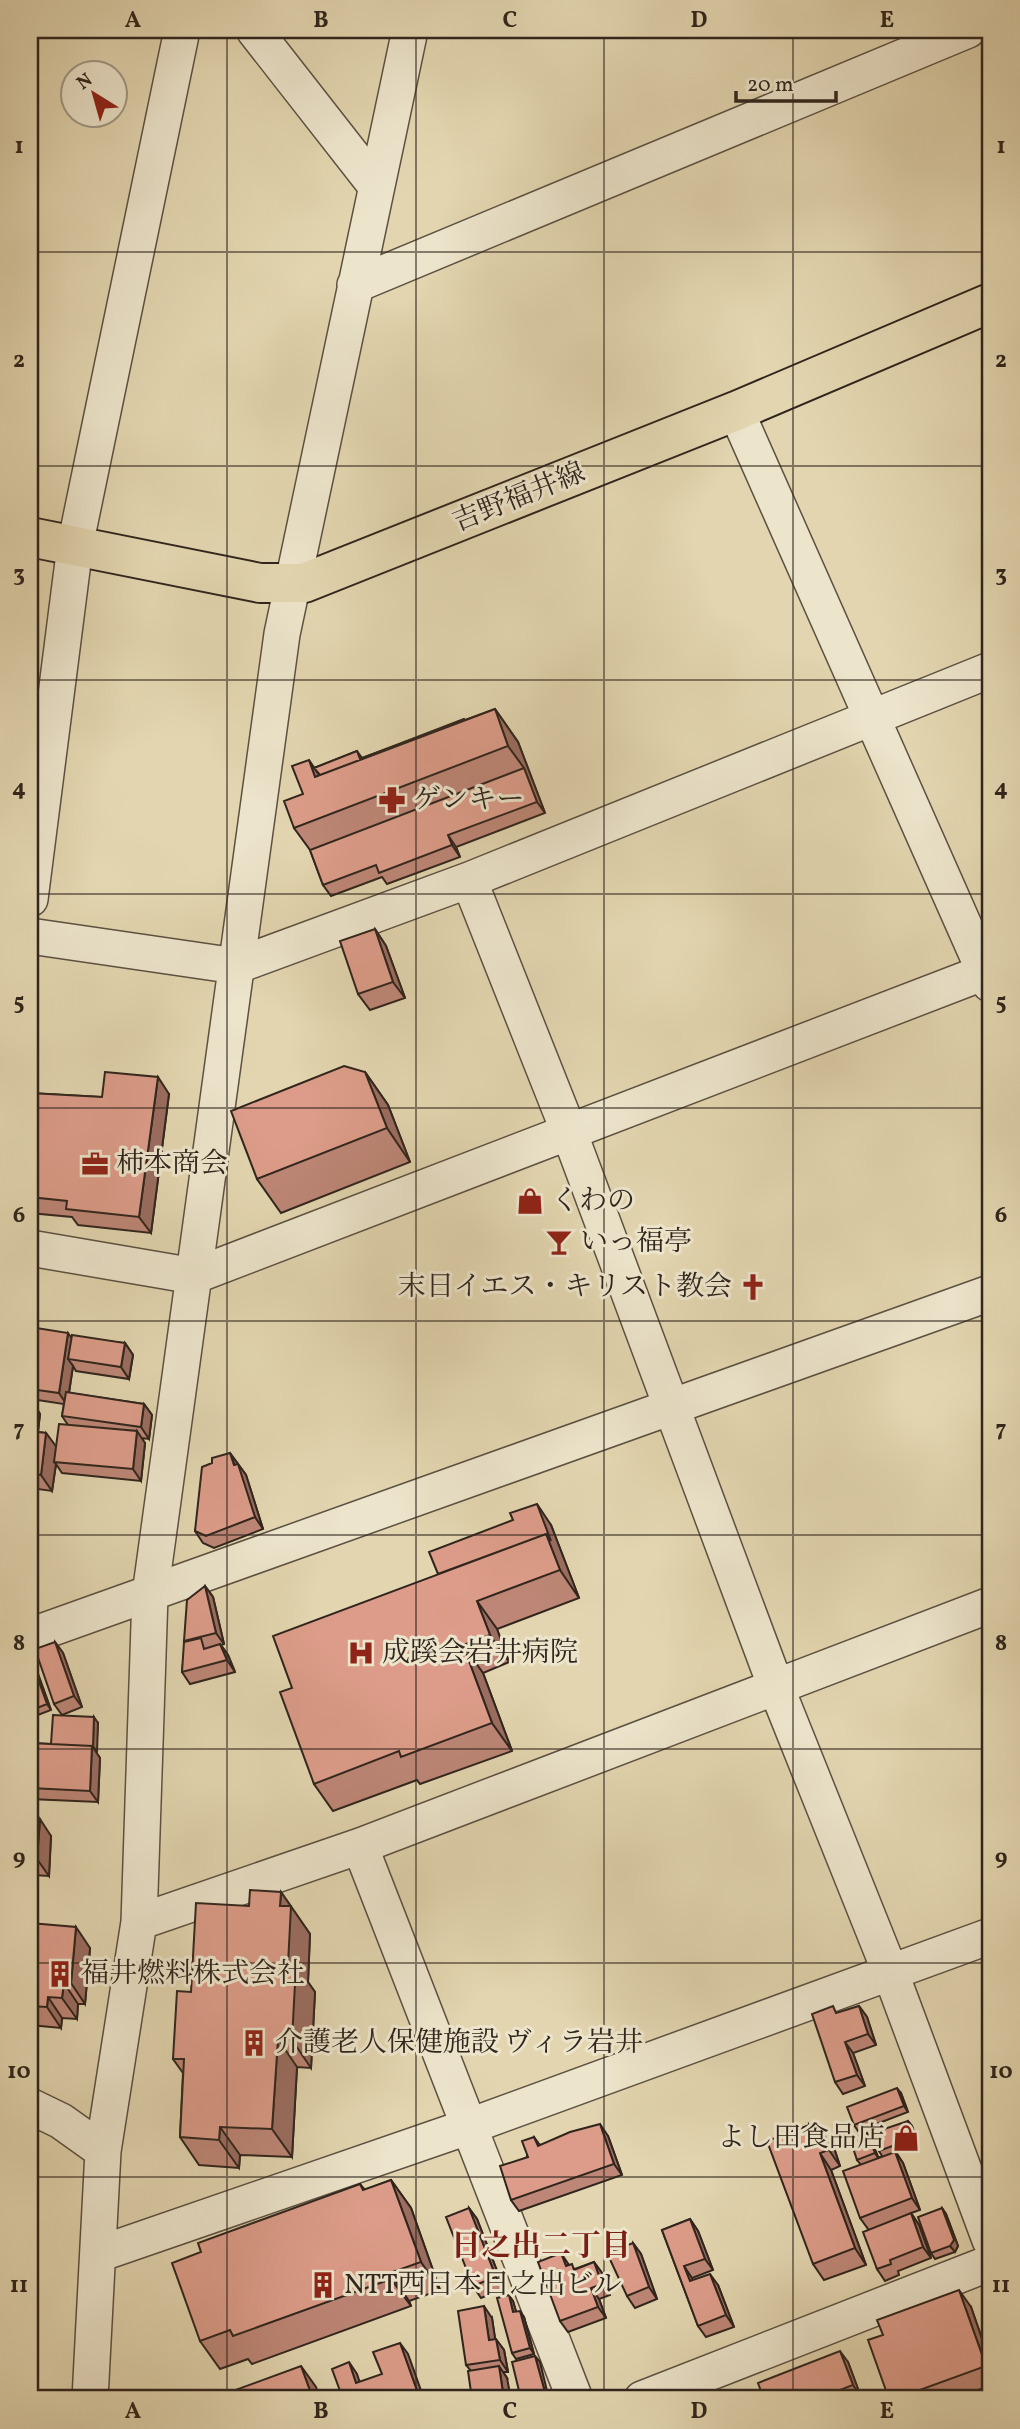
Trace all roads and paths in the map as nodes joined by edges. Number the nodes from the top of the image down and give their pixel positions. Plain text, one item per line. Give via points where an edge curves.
1 (182, 30) edge
2 (254, 30) edge
3 (410, 30) edge
4 (968, 30) edge
5 (376, 186) junction
6 (355, 285) junction
7 (990, 303) edge
8 (736, 411) junction
9 (30, 537) edge
10 (75, 546) junction
11 (291, 585) junction
12 (990, 670) edge
13 (872, 718) junction
14 (469, 880) junction
15 (30, 899) edge
16 (30, 936) edge
17 (236, 966) junction
18 (988, 975) edge
19 (569, 1132) junction
20 (30, 1248) edge
21 (194, 1276) junction
22 (990, 1293) edge
23 (673, 1407) junction
24 (150, 1595) junction
25 (990, 1605) edge
26 (30, 1636) edge
27 (776, 1687) junction
28 (360, 1846) junction
29 (139, 1922) junction
30 (990, 1936) edge
31 (891, 1974) junction
32 (30, 2106) edge
33 (470, 2126) junction
34 (103, 2151) junction
35 (983, 2197) edge
36 (990, 2240) edge
37 (99, 2254) junction
38 (990, 2263) edge
39 (90, 2399) edge
40 (575, 2399) edge
41 (642, 2399) edge

1 - 10 street
2 - 5 street
3 - 5 street
4 - 6 street
5 - 6 street
6 - 11 street
7 - 8 main road, 吉野福井線
8 - 11 main road, 吉野福井線 via 318,579
8 - 13 street
9 - 10 main road, 吉野福井線
10 - 11 main road, 吉野福井線 via 260,583
10 - 15 street
11 - 17 street
12 - 13 street
13 - 14 street
13 - 18 street
14 - 17 street
14 - 19 street
16 - 17 street
17 - 21 street
18 - 19 street
19 - 21 street
19 - 23 street
20 - 21 street
21 - 24 street
22 - 23 street
23 - 24 street
23 - 27 street
24 - 26 street
24 - 29 street
25 - 27 street
27 - 28 street
27 - 31 street
28 - 29 street
28 - 33 street
29 - 34 street
30 - 31 street
31 - 33 street
31 - 35 street
32 - 34 street
33 - 37 street
33 - 40 street
34 - 37 street
35 - 36 street
37 - 39 street
38 - 41 street

